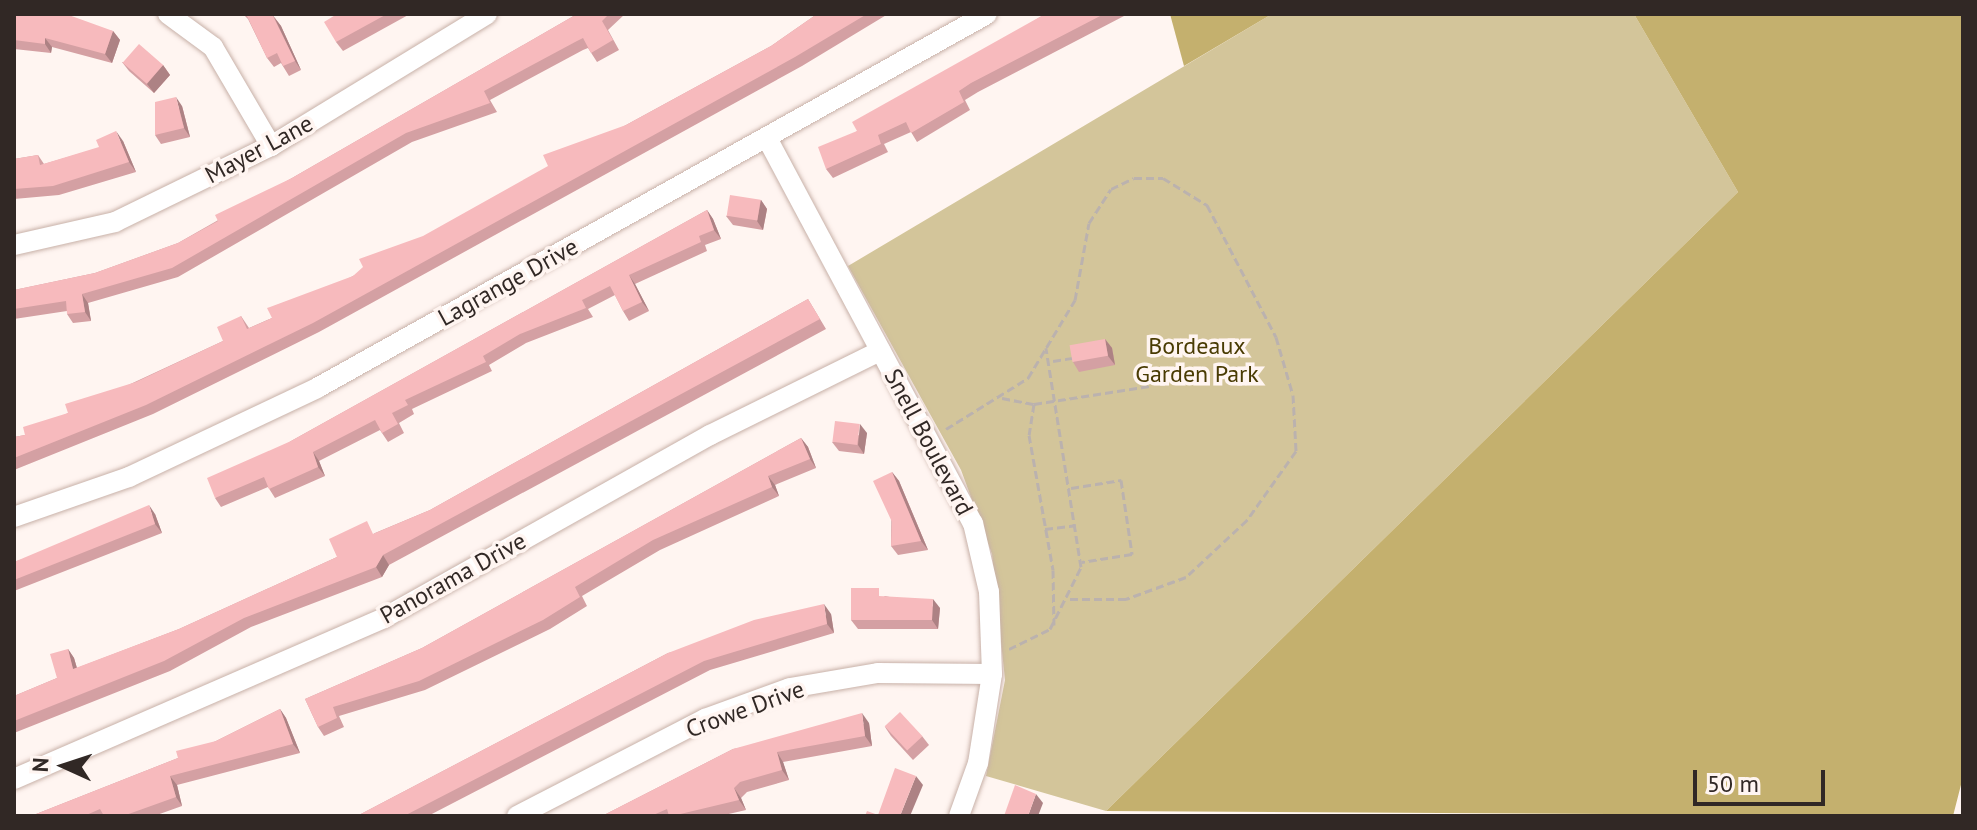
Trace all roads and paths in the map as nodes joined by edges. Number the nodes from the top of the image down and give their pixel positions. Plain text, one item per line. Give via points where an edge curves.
1 (168, 14) edge
2 (487, 14) edge
3 (987, 14) edge
4 (767, 138) junction
5 (271, 146) junction
6 (14, 245) edge
7 (1045, 347) junction
8 (880, 351) junction
9 (1052, 361) junction
10 (1077, 371) edge
11 (1150, 386) dead end
12 (1002, 398) junction
13 (1057, 401) junction
14 (1034, 404) junction
15 (929, 438) junction
16 (1071, 488) junction
17 (14, 517) edge
18 (1076, 525) junction
19 (1045, 529) junction
20 (1082, 562) junction
21 (1069, 599) junction
22 (1054, 625) junction
23 (993, 650) junction
24 (992, 674) junction
25 (14, 779) edge
26 (517, 816) edge
27 (959, 816) edge

1 - 5 street via 213,47
2 - 5 street, Mayer Lane
3 - 4 street, Lagrange Drive
4 - 8 street, Snell Boulevard
4 - 17 street, Lagrange Drive via 317,388 129,477
5 - 6 street, Mayer Lane via 115,222
7 - 9 path
7 - 12 path via 1028,378
7 - 21 path via 1075,300 1089,223 1104,195 1134,178 1180,183 1215,216 1267,312 1298,434 1293,459 1266,497 1186,577 1126,599
8 - 15 street, Snell Boulevard
8 - 25 street, Panorama Drive via 710,435 384,618
9 - 10 path via 1074,357
9 - 13 path
11 - 13 path
12 - 14 path
12 - 15 path
13 - 14 path
13 - 16 path
14 - 19 path via 1029,435
15 - 23 street, Snell Boulevard via 973,523
16 - 18 path
16 - 20 path via 1121,480 1128,525 1132,554
18 - 19 path
18 - 20 path
19 - 22 path
20 - 21 path
21 - 22 path
22 - 23 path via 1026,646
23 - 24 street, Snell Boulevard
24 - 26 street, Crowe Drive via 878,673 790,688 705,719
24 - 27 street, Snell Boulevard via 978,763

